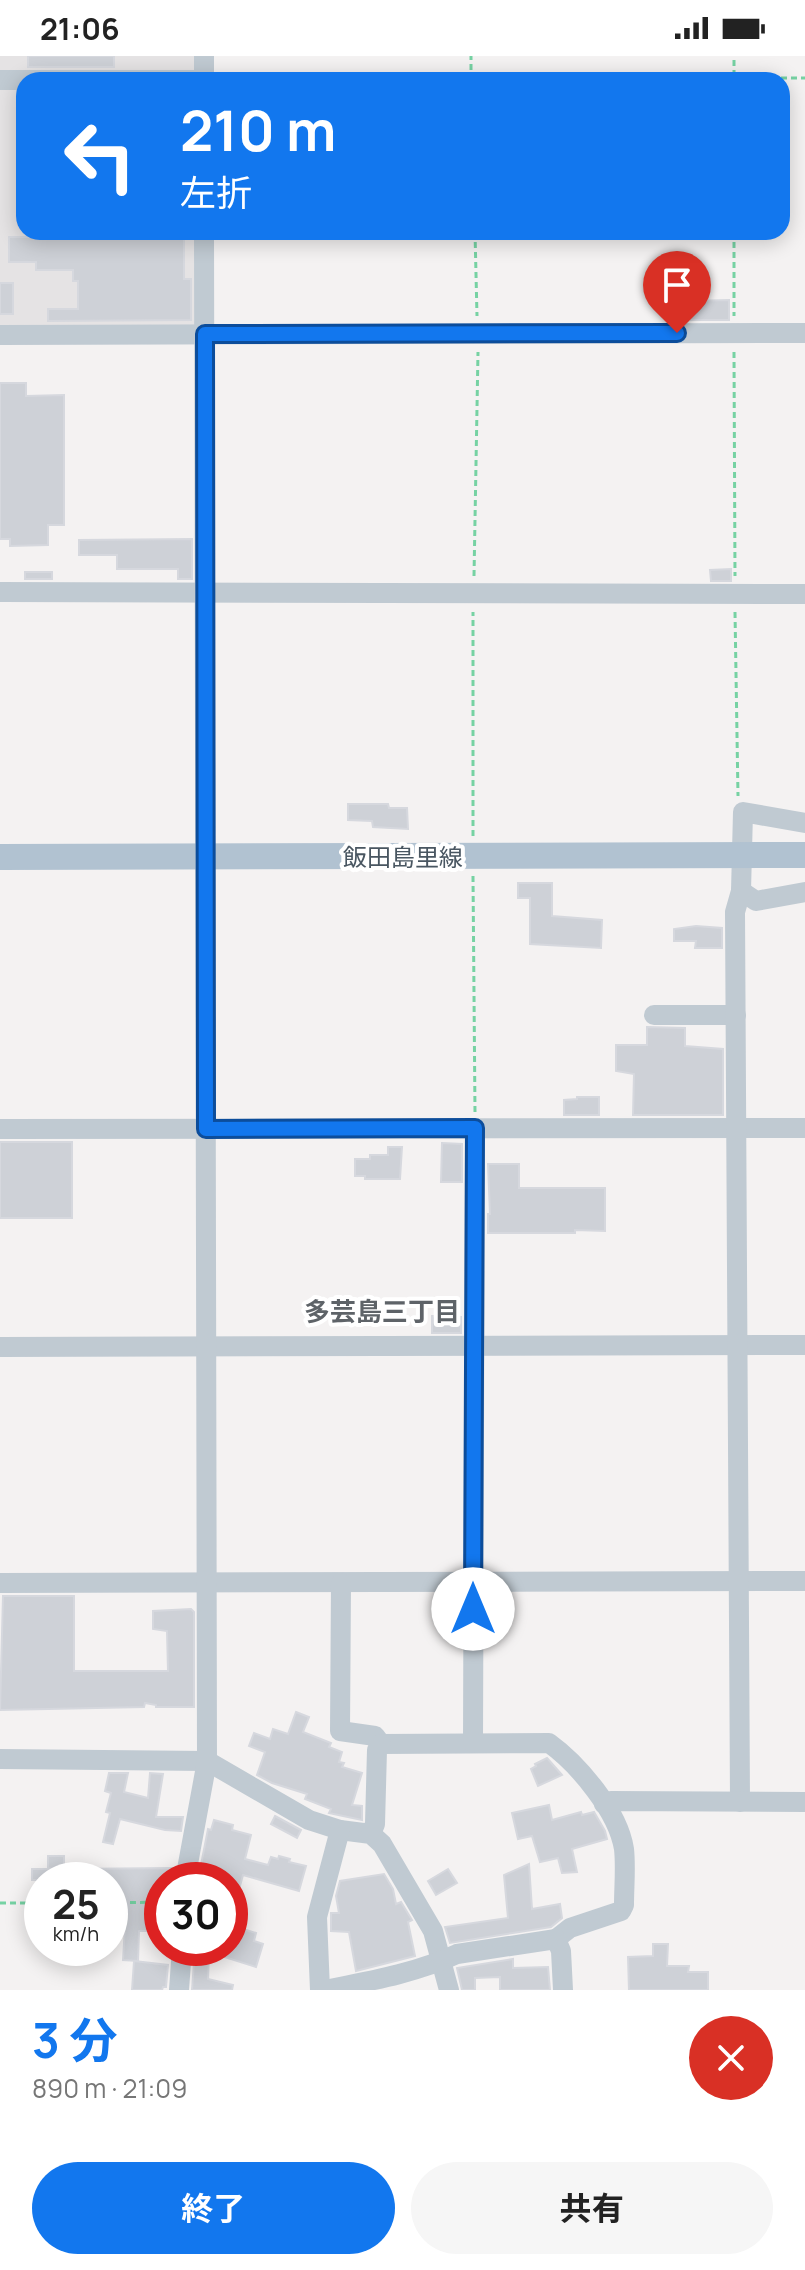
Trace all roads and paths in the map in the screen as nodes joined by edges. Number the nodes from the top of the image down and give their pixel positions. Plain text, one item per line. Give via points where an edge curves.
1 (204, 240) edge
2 (475, 240) edge
3 (734, 240) edge
4 (734, 333) junction
5 (805, 333) edge
6 (205, 334) junction
7 (478, 334) junction
8 (0, 335) edge
9 (0, 592) edge
10 (203, 592) junction
11 (473, 593) junction
12 (735, 594) junction
13 (805, 594) edge
14 (743, 812) junction
15 (805, 823) edge
16 (805, 855) edge
17 (204, 856) junction
18 (473, 856) junction
19 (741, 856) junction
20 (0, 857) edge
21 (741, 891) junction
22 (805, 892) edge
23 (654, 1015) dead end
24 (736, 1015) junction
25 (475, 1128) junction
26 (805, 1128) edge
27 (0, 1129) edge
28 (206, 1129) junction
29 (737, 1129) junction
30 (737, 1345) junction
31 (805, 1345) edge
32 (474, 1346) junction
33 (0, 1347) edge
34 (206, 1347) junction
35 (737, 1581) junction
36 (805, 1581) edge
37 (474, 1582) junction
38 (0, 1583) edge
39 (341, 1583) junction
40 (205, 1584) junction
41 (473, 1743) junction
42 (381, 1744) junction
43 (0, 1759) edge
44 (207, 1761) junction
45 (740, 1802) junction
46 (805, 1802) edge
47 (604, 1804) junction
48 (340, 1830) junction
49 (371, 1834) junction
50 (188, 1862) edge
51 (0, 1903) edge
52 (24, 1903) edge
53 (556, 1939) junction
54 (442, 1961) junction
55 (181, 1966) edge
56 (179, 1990) edge
57 (323, 1990) edge
58 (449, 1990) edge
59 (563, 1990) edge

1 - 6 street
2 - 7 path
3 - 4 path
4 - 5 street
4 - 7 street
4 - 12 path
6 - 7 street
6 - 8 street
6 - 10 street
7 - 11 path
9 - 10 street
10 - 11 street
10 - 17 street
11 - 12 street
11 - 18 path
12 - 13 street
12 - 14 path via 738,801
14 - 15 street
14 - 19 street
16 - 19 main road, 飯田島里線
17 - 18 main road, 飯田島里線
17 - 20 main road, 飯田島里線
17 - 28 street
18 - 19 main road, 飯田島里線
18 - 25 path
19 - 21 street
21 - 22 street via 756,901
21 - 24 street via 735,912
23 - 24 street
24 - 29 street
25 - 28 street
25 - 29 street
25 - 32 street
26 - 29 street
27 - 28 street
28 - 34 street
29 - 30 street
30 - 31 street
30 - 32 street
30 - 35 street
32 - 34 street
32 - 37 street
33 - 34 street
34 - 40 street
35 - 36 street
35 - 37 street
35 - 45 street
37 - 39 street
37 - 41 street
38 - 40 street
39 - 40 street
39 - 42 street via 340,1731 375,1736
40 - 44 street
41 - 42 street
41 - 47 street via 549,1743 571,1759
42 - 49 street
43 - 44 street
44 - 48 street via 309,1820
44 - 50 street
45 - 46 street
45 - 47 street
47 - 53 street via 624,1847 624,1905 621,1911 570,1928
48 - 49 street
48 - 57 street via 317,1917
49 - 54 street via 433,1931
51 - 52 path
53 - 54 street via 457,1954
53 - 59 street
54 - 57 street
54 - 58 street
55 - 56 street

